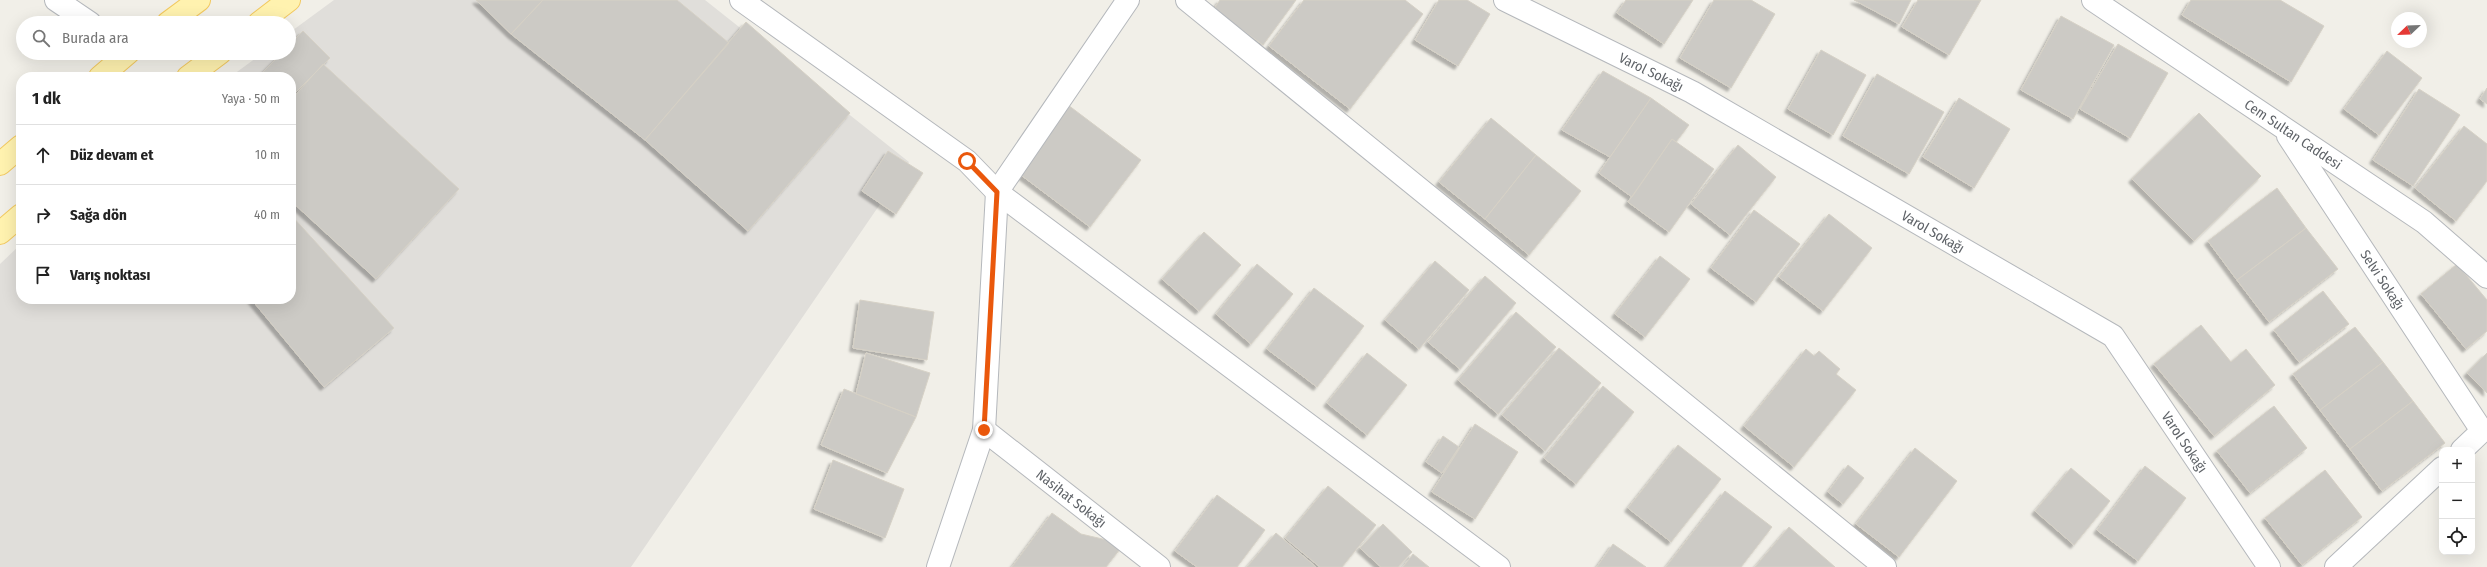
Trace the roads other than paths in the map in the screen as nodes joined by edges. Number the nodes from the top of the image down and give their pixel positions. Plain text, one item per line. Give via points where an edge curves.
1 (56, 0) edge
2 (199, 0) edge
3 (289, 0) edge
4 (742, 0) edge
5 (1128, 0) edge
6 (1187, 0) edge
7 (1505, 0) edge
8 (2093, 0) edge
9 (80, 16) edge
10 (177, 16) edge
11 (268, 16) edge
12 (120, 60) edge
13 (211, 60) edge
14 (106, 72) edge
15 (195, 72) edge
16 (2282, 128) junction
17 (16, 150) edge
18 (0, 164) edge
19 (997, 192) junction
20 (16, 219) edge
21 (0, 233) edge
22 (2487, 276) edge
23 (984, 430) junction
24 (2465, 447) edge
25 (2439, 471) edge
26 (938, 567) edge
27 (1159, 567) edge
28 (1499, 567) edge
29 (1885, 567) edge
30 (2269, 567) edge
31 (2336, 567) edge

1 - 9 street
2 - 10 main road
3 - 11 main road
4 - 19 street via 967,161
5 - 19 street
6 - 29 street
7 - 30 street, Varol Sokağı via 1692,92 2113,336
8 - 16 street, Cem Sultan Caddesi
12 - 14 main road
13 - 15 main road
16 - 22 street, Cem Sultan Caddesi via 2424,222
16 - 24 street, Selvi Sokağı via 2482,431
17 - 18 main road
19 - 23 street
19 - 28 street
20 - 21 main road
23 - 26 street
23 - 27 street, Nasihat Sokağı
25 - 31 street

